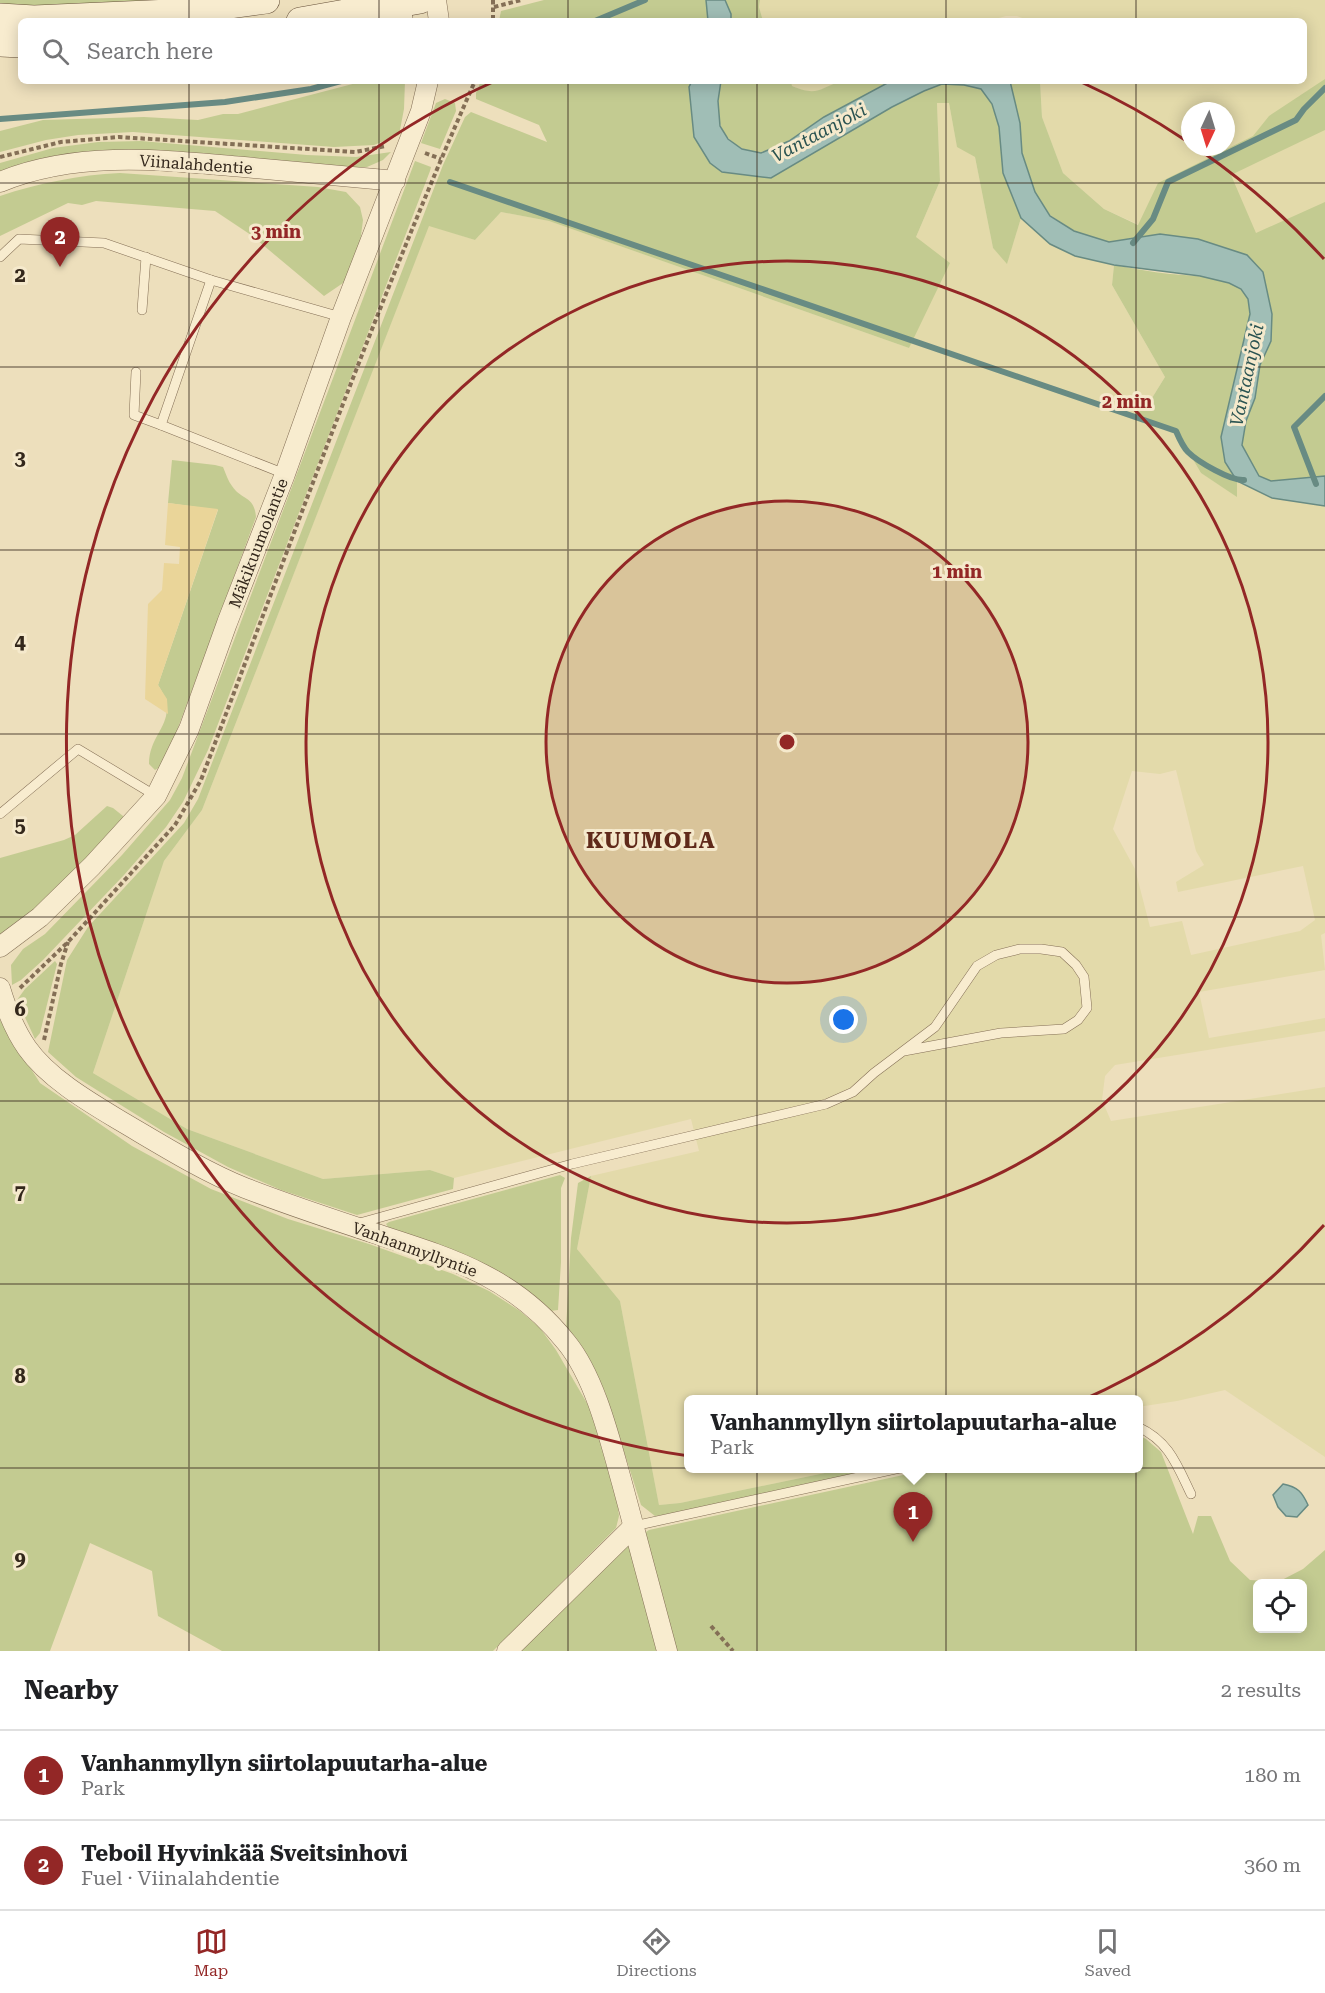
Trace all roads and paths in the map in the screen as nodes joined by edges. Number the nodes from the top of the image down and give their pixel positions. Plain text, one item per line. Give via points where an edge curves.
1 (266, 0) edge
2 (436, 0) edge
3 (493, 0) edge
4 (521, 0) edge
5 (406, 6) edge
6 (494, 7) junction
7 (0, 17) edge
8 (18, 18) edge
9 (57, 18) edge
10 (321, 18) edge
11 (439, 18) edge
12 (493, 18) edge
13 (0, 43) edge
14 (18, 44) edge
15 (427, 84) edge
16 (395, 181) junction
17 (0, 182) edge
18 (0, 256) edge
19 (146, 257) junction
20 (211, 280) junction
21 (141, 310) dead end
22 (341, 317) junction
23 (136, 372) dead end
24 (160, 425) junction
25 (285, 474) junction
26 (156, 796) junction
27 (0, 814) edge
28 (68, 942) dead end
29 (0, 947) edge
30 (0, 988) edge
31 (904, 1051) junction
32 (42, 1066) junction
33 (351, 1226) junction
34 (1143, 1430) edge
35 (877, 1473) edge
36 (1191, 1494) dead end
37 (633, 1526) junction
38 (711, 1626) dead end
39 (507, 1651) edge
40 (667, 1651) edge
41 (733, 1651) edge

1 - 9 street via 170,13
2 - 11 street
3 - 6 path
4 - 6 path
5 - 10 street
6 - 12 path
7 - 8 street
13 - 14 street
15 - 16 street, Mäkikuumolantie
16 - 17 street, Viinalahdentie via 124,159 47,166
16 - 22 street, Mäkikuumolantie
18 - 19 lane via 19,239 104,243
19 - 20 lane
19 - 21 lane
20 - 22 lane
20 - 24 lane
22 - 25 street, Mäkikuumolantie
23 - 24 lane via 134,414
24 - 25 lane
25 - 26 street, Mäkikuumolantie via 189,729
26 - 27 lane via 78,749
26 - 29 street, Mäkikuumolantie via 40,917
28 - 32 path via 42,1046
30 - 32 street, Vanhanmyllyntie via 15,1027
31 - 31 lane via 935,1027 976,966 996,955 1020,949 1062,952 1084,977 1087,1008 1064,1029 1001,1033
31 - 33 lane via 853,1092 826,1104 572,1164
32 - 33 street, Vanhanmyllyntie via 99,1108 176,1154 242,1187
33 - 37 street, Vanhanmyllyntie via 451,1258 485,1274 520,1296 553,1325 569,1345 597,1402
34 - 36 lane via 1173,1455
35 - 37 lane
37 - 39 street
37 - 40 street, Vanhanmyllyntie
38 - 41 path

